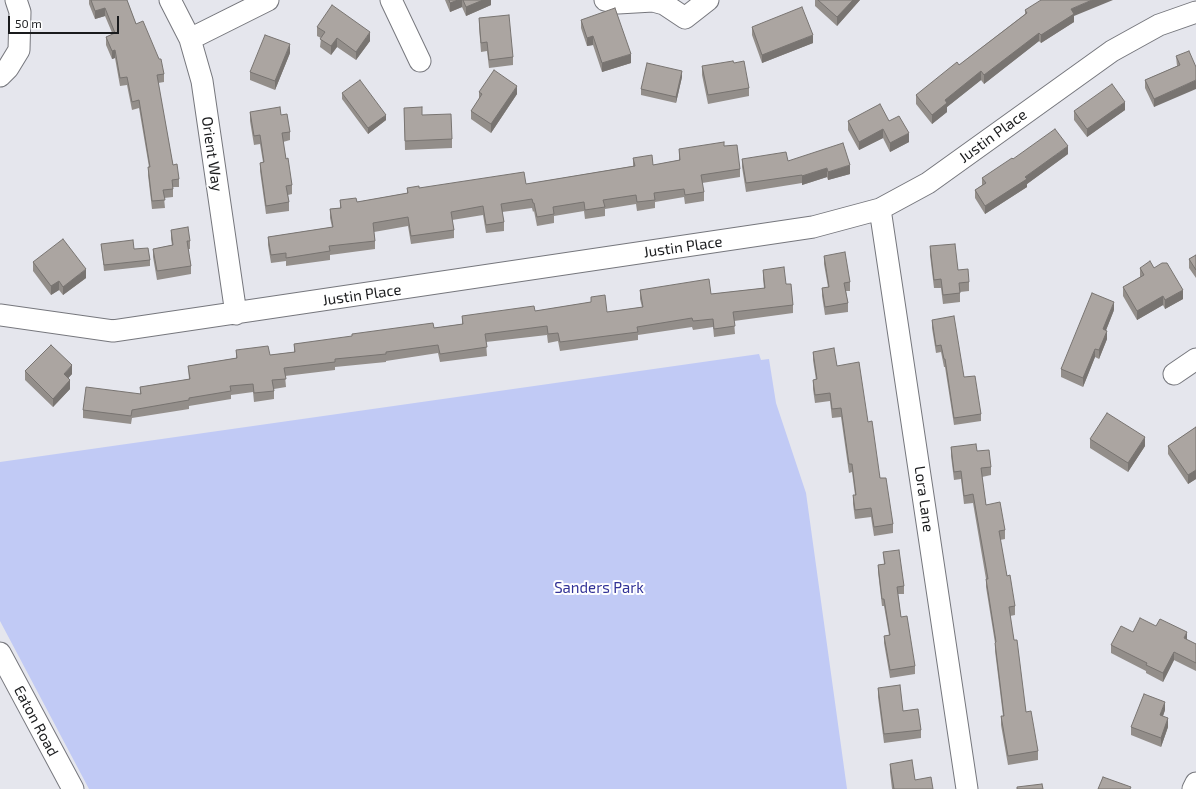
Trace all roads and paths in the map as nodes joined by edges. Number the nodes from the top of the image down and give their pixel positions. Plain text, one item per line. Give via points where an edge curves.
1 (16, 0) edge
2 (170, 0) edge
3 (268, 0) edge
4 (391, 0) edge
5 (605, 0) edge
6 (708, 0) edge
7 (1196, 12) edge
8 (190, 39) junction
9 (420, 61) dead end
10 (0, 76) edge
11 (880, 209) junction
12 (236, 314) junction
13 (0, 316) edge
14 (1196, 359) edge
15 (1174, 374) dead end
16 (0, 653) edge
17 (1196, 783) edge
18 (73, 789) edge
19 (967, 789) edge
20 (1193, 789) edge

1 - 10 street via 20,12 19,50
2 - 8 street, Orient Way
3 - 8 street
4 - 9 street
5 - 6 street via 618,3 653,1 664,4 685,18
7 - 11 street, Justin Place via 1159,25 1112,51 928,183
8 - 12 street, Orient Way via 202,81
11 - 12 street, Justin Place via 813,227
11 - 19 street, Lora Lane
12 - 13 street, Justin Place via 114,331
14 - 15 street
16 - 18 street, Eaton Road
17 - 20 street

